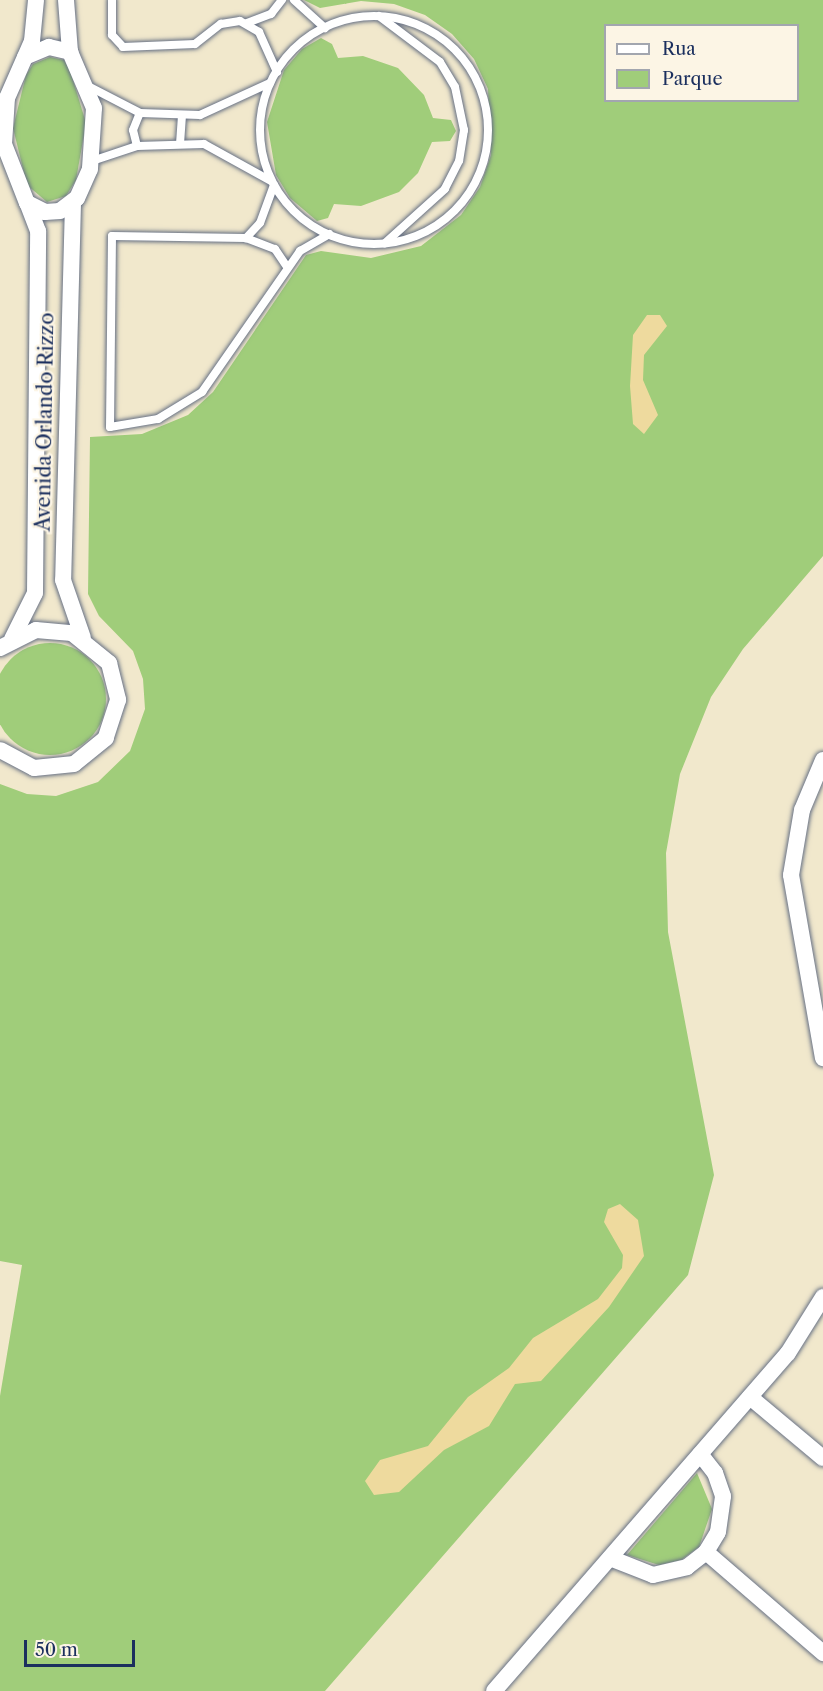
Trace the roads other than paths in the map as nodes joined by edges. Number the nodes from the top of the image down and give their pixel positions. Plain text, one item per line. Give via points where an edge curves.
1 (36, 0) edge
2 (66, 0) edge
3 (111, 0) edge
4 (282, 0) edge
5 (294, 0) edge
6 (379, 16) junction
7 (247, 23) junction
8 (325, 28) junction
9 (70, 52) junction
10 (25, 57) junction
11 (277, 72) junction
12 (270, 83) junction
13 (88, 86) junction
14 (140, 113) junction
15 (182, 115) junction
16 (180, 144) junction
17 (137, 146) junction
18 (92, 161) junction
19 (273, 183) junction
20 (27, 203) junction
21 (73, 203) junction
22 (329, 234) junction
23 (246, 238) junction
24 (385, 243) junction
25 (287, 267) junction
26 (83, 638) junction
27 (4, 645) edge
28 (0, 750) edge
29 (823, 760) edge
30 (823, 1058) edge
31 (823, 1297) edge
32 (750, 1397) junction
33 (700, 1454) junction
34 (823, 1458) edge
35 (706, 1552) junction
36 (610, 1558) junction
37 (823, 1653) edge
38 (494, 1691) edge

1 - 10 street via 36,26
2 - 9 street
3 - 7 lane via 112,35 123,47 195,44 221,24
4 - 7 lane via 271,14
5 - 8 lane
6 - 8 lane
6 - 24 lane via 440,62 455,87 464,130 459,160 445,189
6 - 24 lane via 424,27 462,57 484,100 488,132 482,164 458,206 425,231
7 - 11 lane via 259,32
8 - 11 lane via 293,50
9 - 10 street via 49,47
9 - 13 street
10 - 20 street, Avenida Orlando Rizzo via 11,84 3,128 7,160
11 - 12 lane
12 - 15 lane via 211,112
12 - 19 lane via 260,137
13 - 14 lane
13 - 18 street via 96,123
14 - 15 lane
14 - 17 lane via 133,130
15 - 16 lane
16 - 17 lane
16 - 19 lane via 215,147
17 - 18 lane
18 - 21 street
19 - 22 lane via 294,211
19 - 23 lane via 260,223
20 - 21 street via 52,212
20 - 27 street, Avenida Orlando Rizzo via 38,231 35,593
21 - 26 street, Avenida Orlando Rizzo via 63,580
22 - 24 lane
22 - 25 lane via 300,251
23 - 25 lane via 268,245
23 - 25 lane via 112,236 110,427 158,419 202,392
26 - 27 street via 48,629
26 - 28 street via 109,663 117,686 116,713 105,738 86,757 61,768 34,768
29 - 30 street via 800,820 792,886
31 - 32 street via 795,1344
32 - 33 street
32 - 34 street
33 - 35 street via 715,1473 723,1496 718,1532
33 - 36 street
35 - 36 street via 687,1567 653,1575
35 - 37 street
36 - 38 street

